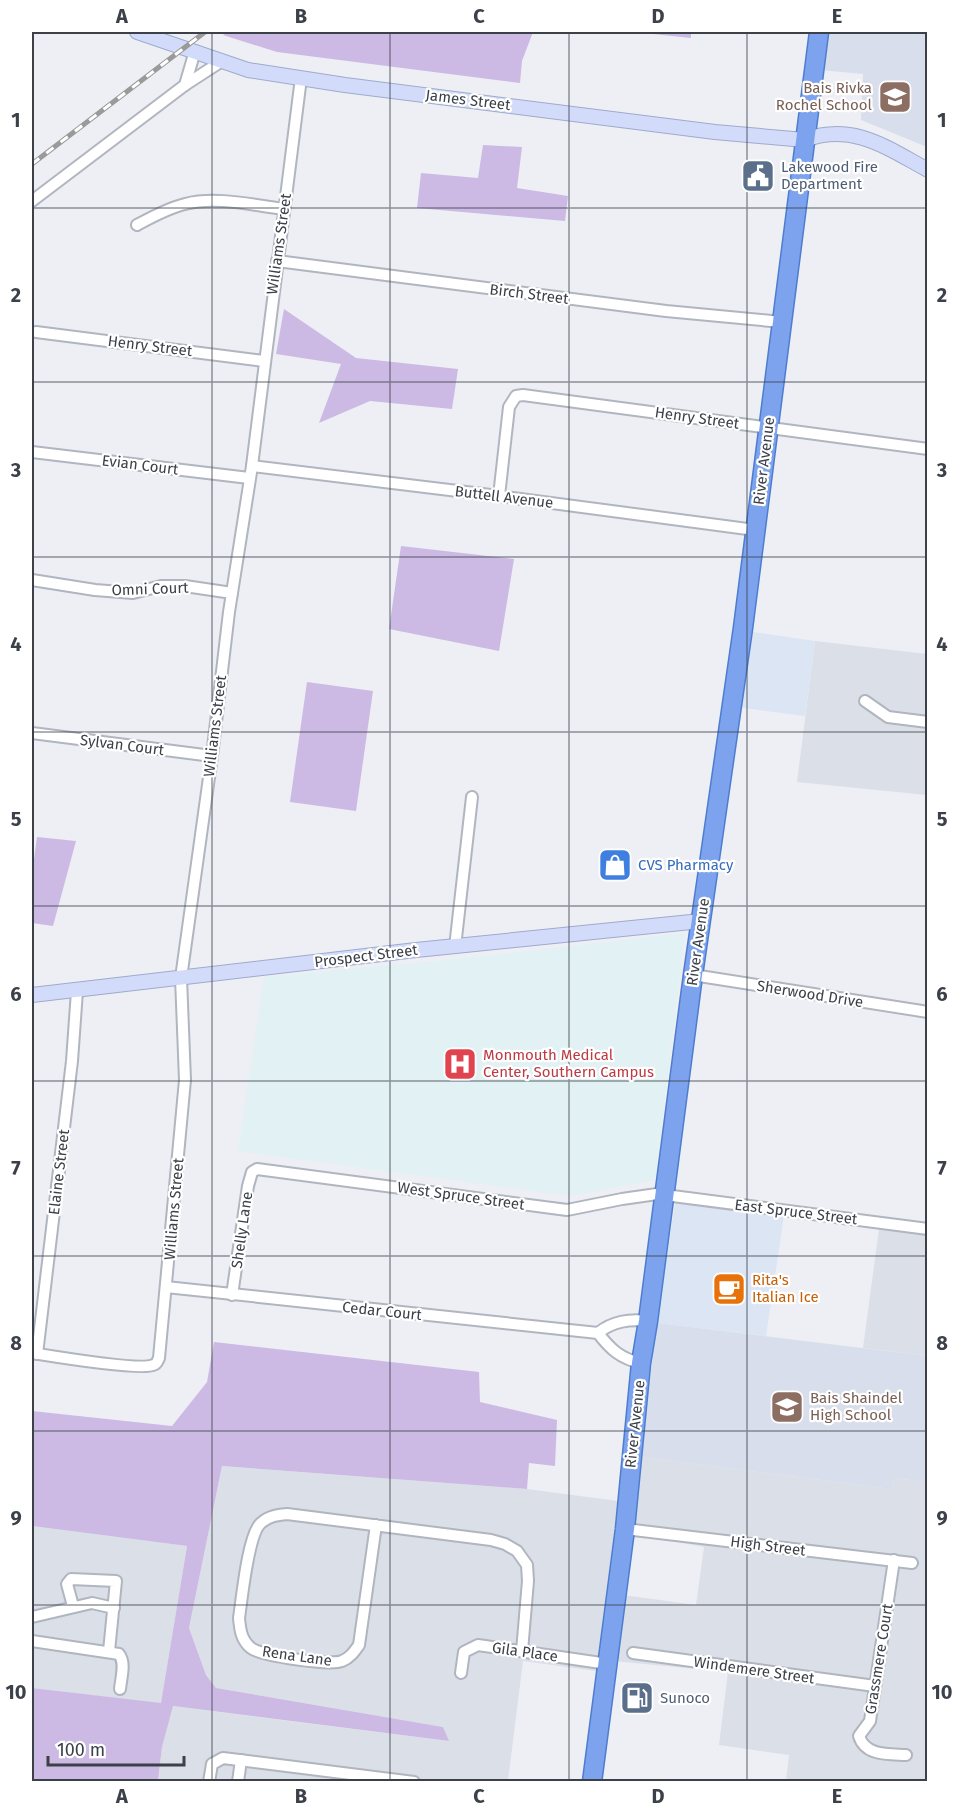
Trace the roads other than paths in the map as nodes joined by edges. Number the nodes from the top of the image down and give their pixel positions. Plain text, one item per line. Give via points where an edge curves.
1 (137, 32) edge
2 (819, 32) edge
3 (195, 51) junction
4 (222, 61) junction
5 (302, 78) junction
6 (185, 85) junction
7 (805, 140) junction
8 (927, 170) edge
9 (32, 201) edge
10 (284, 209) junction
11 (137, 225) dead end
12 (277, 261) junction
13 (782, 322) junction
14 (36, 332) dead end
15 (264, 361) junction
16 (769, 427) junction
17 (927, 449) edge
18 (32, 452) edge
19 (252, 466) junction
20 (249, 478) junction
21 (499, 496) junction
22 (755, 530) junction
23 (32, 580) edge
24 (232, 593) junction
25 (865, 701) dead end
26 (927, 722) edge
27 (32, 733) edge
28 (212, 756) junction
29 (472, 797) dead end
30 (701, 921) junction
31 (455, 947) junction
32 (693, 975) junction
33 (181, 978) junction
34 (77, 991) junction
35 (32, 995) edge
36 (927, 1012) edge
37 (257, 1169) joint
38 (664, 1195) junction
39 (927, 1229) edge
40 (166, 1287) junction
41 (232, 1295) junction
42 (648, 1321) junction
43 (598, 1333) junction
44 (34, 1353) edge
45 (641, 1363) junction
46 (376, 1526) junction
47 (625, 1529) junction
48 (894, 1560) junction
49 (912, 1563) dead end
50 (73, 1606) junction
51 (114, 1608) junction
52 (32, 1617) edge
53 (32, 1641) edge
54 (109, 1651) junction
55 (522, 1651) junction
56 (633, 1653) dead end
57 (608, 1664) junction
58 (461, 1673) dead end
59 (875, 1686) junction
60 (120, 1689) dead end
61 (906, 1755) dead end
62 (241, 1760) junction
63 (370, 1778) edge
64 (209, 1782) edge
65 (238, 1782) edge
66 (414, 1782) edge
67 (592, 1782) edge

1 - 3 street, James Street
2 - 7 highway, River Avenue
3 - 4 street, James Street
3 - 6 street
4 - 5 street, James Street via 248,70
4 - 6 street
5 - 7 street, James Street via 715,132
5 - 10 street, Williams Street
6 - 9 street
7 - 8 street, James Street via 842,133 857,135
7 - 13 highway, River Avenue
10 - 11 street via 203,201 170,209
10 - 12 street, Williams Street
12 - 13 street, Birch Street
12 - 15 street, Williams Street
13 - 16 highway, River Avenue
14 - 15 street, Henry Street
15 - 19 street, Williams Street
16 - 17 street, Henry Street
16 - 21 street, Henry Street via 523,394 516,396 509,407
16 - 22 highway, River Avenue
18 - 20 street, Evian Court
19 - 20 street, Williams Street
19 - 21 street, Buttell Avenue
20 - 24 street, Williams Street
21 - 22 street, Buttell Avenue
22 - 30 highway, River Avenue
23 - 24 street, Omni Court via 124,593 161,586
24 - 28 street, Williams Street
25 - 26 street via 888,717
27 - 28 street, Sylvan Court
28 - 33 street, Williams Street
29 - 31 street
30 - 31 street, Prospect Street
30 - 32 highway, River Avenue
31 - 33 street, Prospect Street
32 - 36 street, Sherwood Drive
32 - 38 highway, River Avenue
33 - 34 street, Prospect Street
33 - 40 street, Williams Street via 185,1080
34 - 35 street, Prospect Street
34 - 44 street, Elaine Street via 72,1060
37 - 38 street, West Spruce Street via 567,1210 649,1194
37 - 41 street, Shelly Lane via 252,1172 248,1186
38 - 39 street, East Spruce Street
38 - 42 highway, River Avenue
40 - 41 street, Cedar Court
40 - 44 street, Williams Street via 158,1362 153,1365
41 - 43 street, Cedar Court
42 - 43 street via 627,1320
42 - 45 highway, River Avenue
43 - 45 street via 621,1357
45 - 47 highway, River Avenue
46 - 46 street, Rena Lane via 287,1514 271,1516 259,1524 252,1537 239,1618 240,1630 251,1648 260,1653 323,1662 341,1662 351,1655 359,1645
46 - 55 street, Rena Lane via 491,1540 517,1551 527,1565 528,1581
47 - 48 street, High Street
47 - 57 highway, River Avenue
48 - 49 street, High Street
48 - 59 street, Grassmere Court
50 - 51 street via 92,1603
50 - 51 street via 67,1584 71,1579 116,1581
50 - 52 street
51 - 54 street
53 - 54 street
54 - 60 street via 122,1657
55 - 57 street, Gila Place
55 - 58 street, Gila Place via 478,1645 464,1652
56 - 59 street, Windemere Street
57 - 67 highway, River Avenue
59 - 61 street, Grassmere Court via 870,1721 859,1736 861,1744 867,1750
62 - 63 street
62 - 64 street via 223,1758 212,1764
62 - 65 street
63 - 66 street

